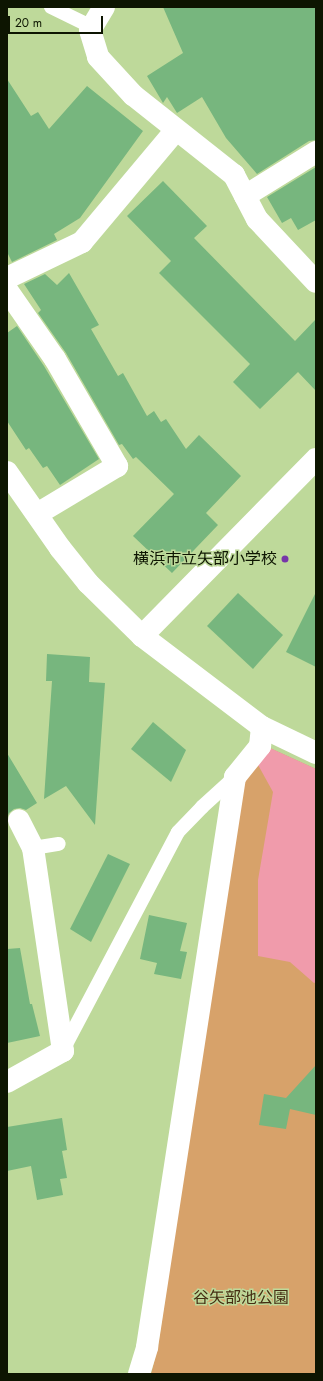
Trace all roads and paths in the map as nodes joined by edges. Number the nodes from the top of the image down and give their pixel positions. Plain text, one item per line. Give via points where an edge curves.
1 (51, 7) edge
2 (104, 7) edge
3 (92, 27) junction
4 (176, 130) junction
5 (316, 152) edge
6 (245, 196) junction
7 (7, 278) edge
8 (316, 282) edge
9 (7, 290) edge
10 (316, 459) edge
11 (7, 472) edge
12 (37, 514) junction
13 (142, 636) junction
14 (262, 727) junction
15 (316, 753) edge
16 (235, 777) junction
17 (19, 820) dead end
18 (59, 844) dead end
19 (33, 848) junction
20 (63, 1051) junction
21 (7, 1082) edge
22 (139, 1374) edge

1 - 3 lane
2 - 3 street
3 - 4 street via 90,30 98,57 133,95
4 - 6 street via 234,175
4 - 7 street via 82,242
5 - 6 street
6 - 8 street via 257,219
9 - 12 street via 55,359 117,466
10 - 13 street
11 - 12 street
12 - 13 street via 88,583
13 - 14 street
14 - 15 street
14 - 16 street via 260,746
16 - 20 lane via 178,832
16 - 22 street via 147,1347
17 - 19 street
18 - 19 lane
19 - 20 street
20 - 21 street

